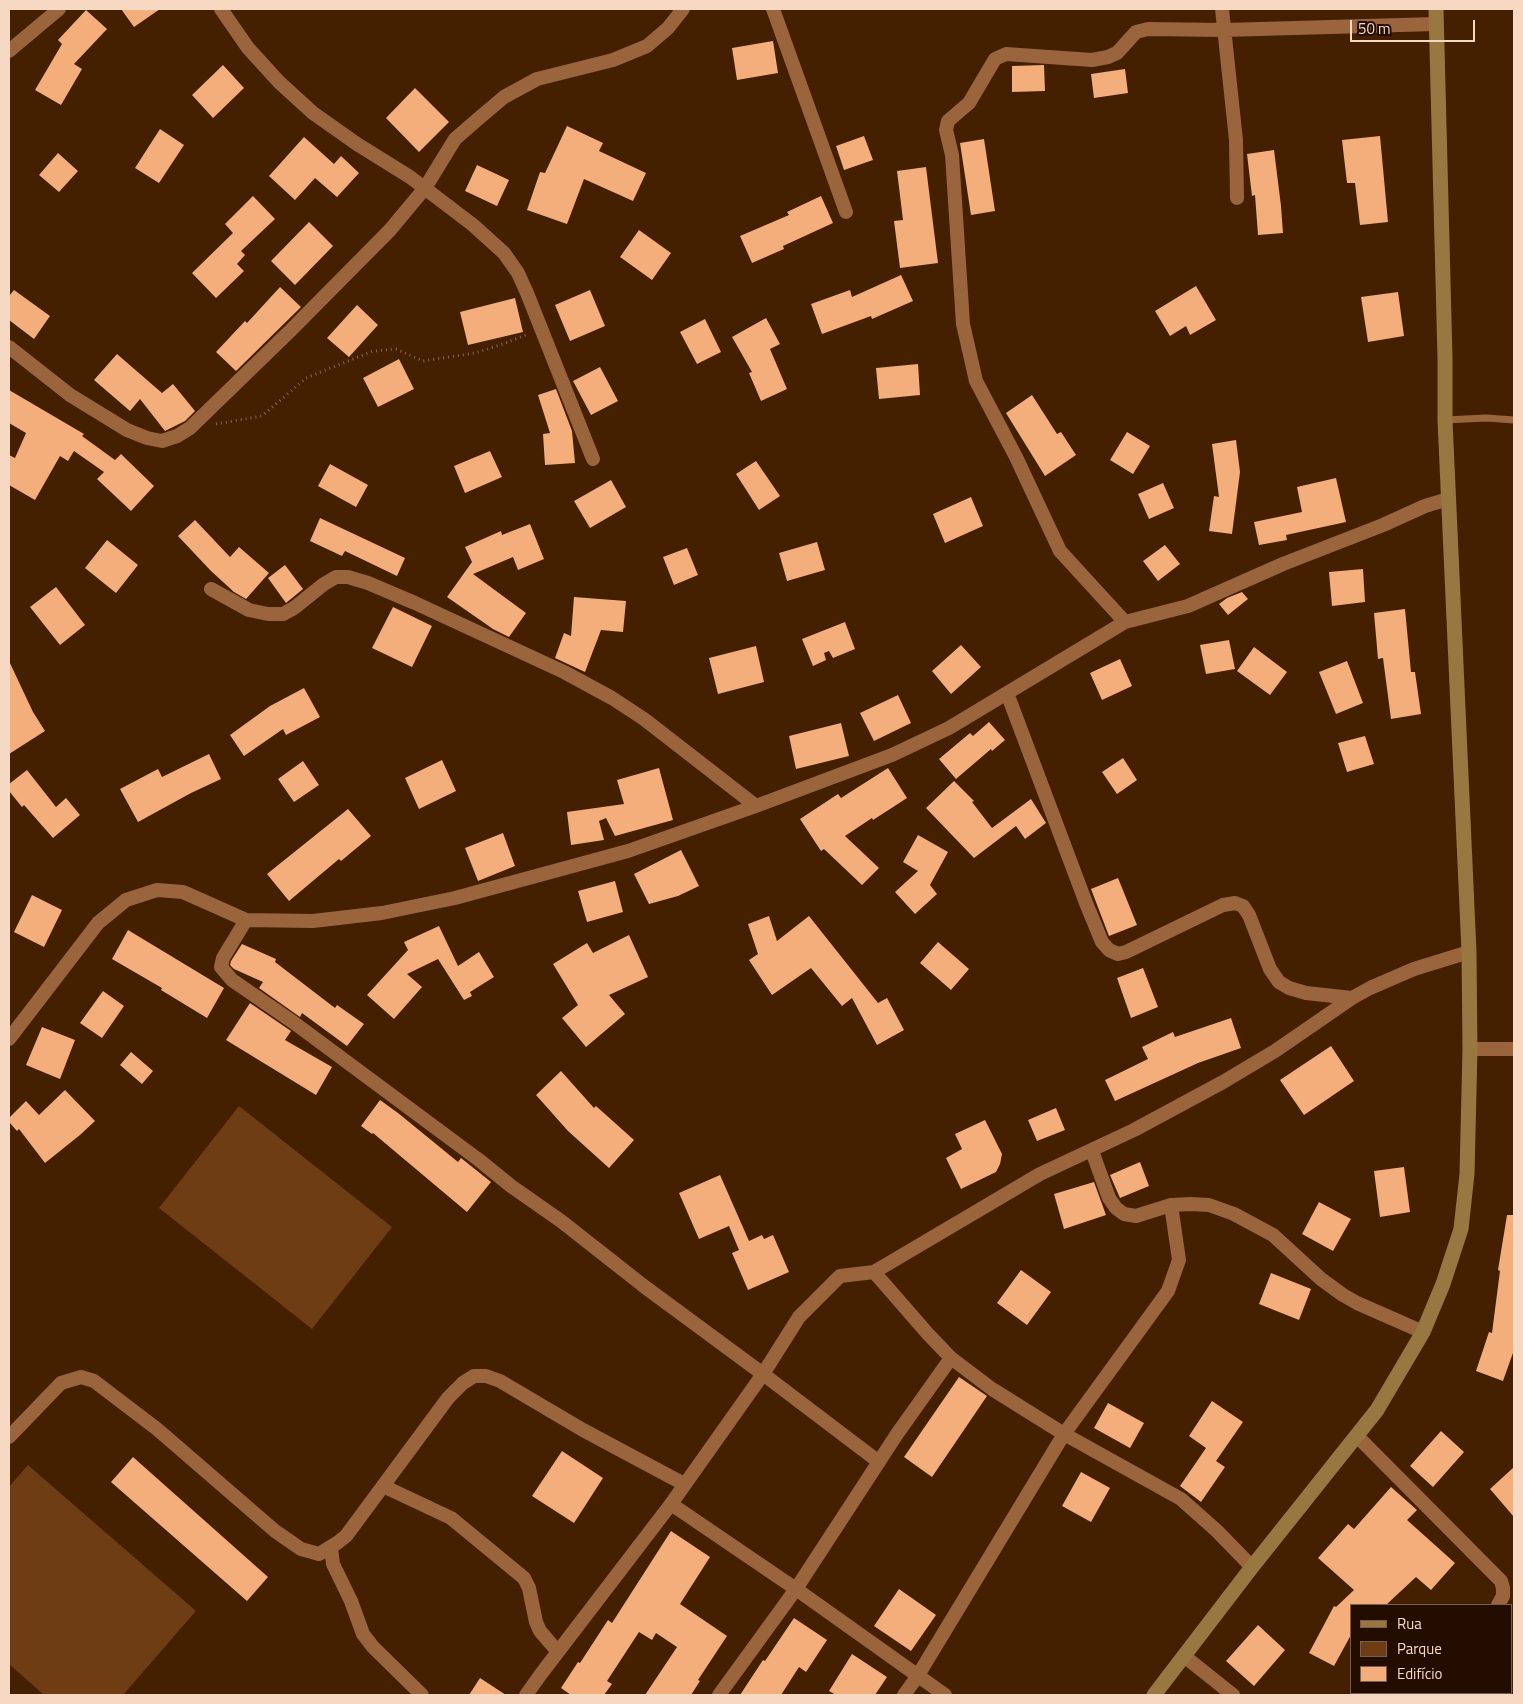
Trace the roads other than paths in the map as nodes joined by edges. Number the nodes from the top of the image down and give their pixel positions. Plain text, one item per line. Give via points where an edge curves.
1 (59, 9) edge
2 (222, 9) edge
3 (683, 9) edge
4 (774, 9) edge
5 (1222, 9) edge
6 (1436, 9) edge
7 (1436, 24) junction
8 (1224, 30) junction
9 (9, 52) edge
10 (425, 188) junction
11 (1237, 198) dead end
12 (846, 212) dead end
13 (9, 347) edge
14 (1445, 420) junction
15 (1514, 420) edge
16 (593, 459) dead end
17 (1448, 499) junction
18 (210, 588) dead end
19 (1125, 622) junction
20 (1007, 693) junction
21 (756, 806) junction
22 (246, 920) junction
23 (1469, 952) junction
24 (1352, 998) junction
25 (9, 1039) edge
26 (1470, 1049) junction
27 (1514, 1049) edge
28 (1092, 1151) junction
29 (1171, 1205) junction
30 (874, 1272) junction
31 (1423, 1332) junction
32 (951, 1358) junction
33 (763, 1374) junction
34 (1064, 1434) junction
35 (1357, 1436) junction
36 (9, 1437) edge
37 (879, 1462) junction
38 (684, 1484) junction
39 (383, 1486) junction
40 (671, 1504) junction
41 (331, 1548) junction
42 (1252, 1568) junction
43 (796, 1589) junction
44 (1499, 1604) edge
45 (558, 1652) junction
46 (1184, 1656) junction
47 (917, 1677) junction
48 (422, 1695) edge
49 (526, 1695) edge
50 (718, 1695) edge
51 (904, 1695) edge
52 (944, 1695) edge
53 (1154, 1695) edge
54 (1233, 1695) edge

1 - 9 street
2 - 10 street via 254,55 313,113
3 - 10 street via 668,28 646,46 613,60 537,79 504,97 455,140
4 - 12 street
5 - 8 street
6 - 7 main road
7 - 8 street
7 - 14 main road
8 - 11 street via 1236,140
8 - 19 street via 1148,29 1136,32 1117,53 1092,60 1006,54 995,59 969,103 948,121 946,130 952,155 962,324 976,381 1060,551
10 - 13 street via 390,230 291,330 190,428 177,436 162,441 127,430 70,395
10 - 16 street via 504,253 518,273
14 - 15 lane
14 - 17 main road
17 - 19 street via 1283,564 1188,606
17 - 23 main road
18 - 21 street via 249,610 282,614 336,577 368,583 564,672 612,698
19 - 20 street
20 - 21 street via 949,728 892,754
20 - 24 street via 1086,903 1102,942 1109,950 1118,954 1126,952 1223,905 1235,903 1249,915 1270,969 1279,982 1306,993
21 - 22 street via 628,851 455,898 382,913 313,921
22 - 25 street via 182,892 157,890 126,900 98,923
22 - 33 street via 223,958 221,967 232,980 479,1160
23 - 24 street via 1414,969
23 - 26 main road
24 - 28 street via 1276,1051
26 - 27 street
26 - 31 main road via 1467,1174 1461,1229
28 - 29 street via 1109,1198 1124,1214 1136,1216
28 - 30 street via 1040,1174
29 - 31 street via 1209,1205 1255,1224 1274,1235 1343,1295
29 - 34 street via 1179,1260 1168,1291
30 - 32 street
30 - 33 street via 840,1276 799,1317
31 - 35 main road via 1398,1377
32 - 34 street via 992,1389
32 - 37 street
33 - 37 street
33 - 38 street
34 - 42 street via 1181,1499
34 - 47 street
35 - 42 main road
35 - 44 street via 1500,1581 1503,1596
36 - 41 street via 61,1383 81,1377 94,1380 275,1531 310,1552 319,1554
37 - 43 street
38 - 39 street via 500,1381 474,1376 463,1382 448,1398
38 - 40 street
39 - 41 street via 346,1536
39 - 45 street via 451,1518 524,1578 540,1631
40 - 43 street
40 - 45 street
41 - 48 street via 333,1564 363,1634
42 - 46 main road
43 - 47 street
43 - 50 street
45 - 49 street
46 - 53 main road
46 - 54 street
47 - 51 street
47 - 52 street

